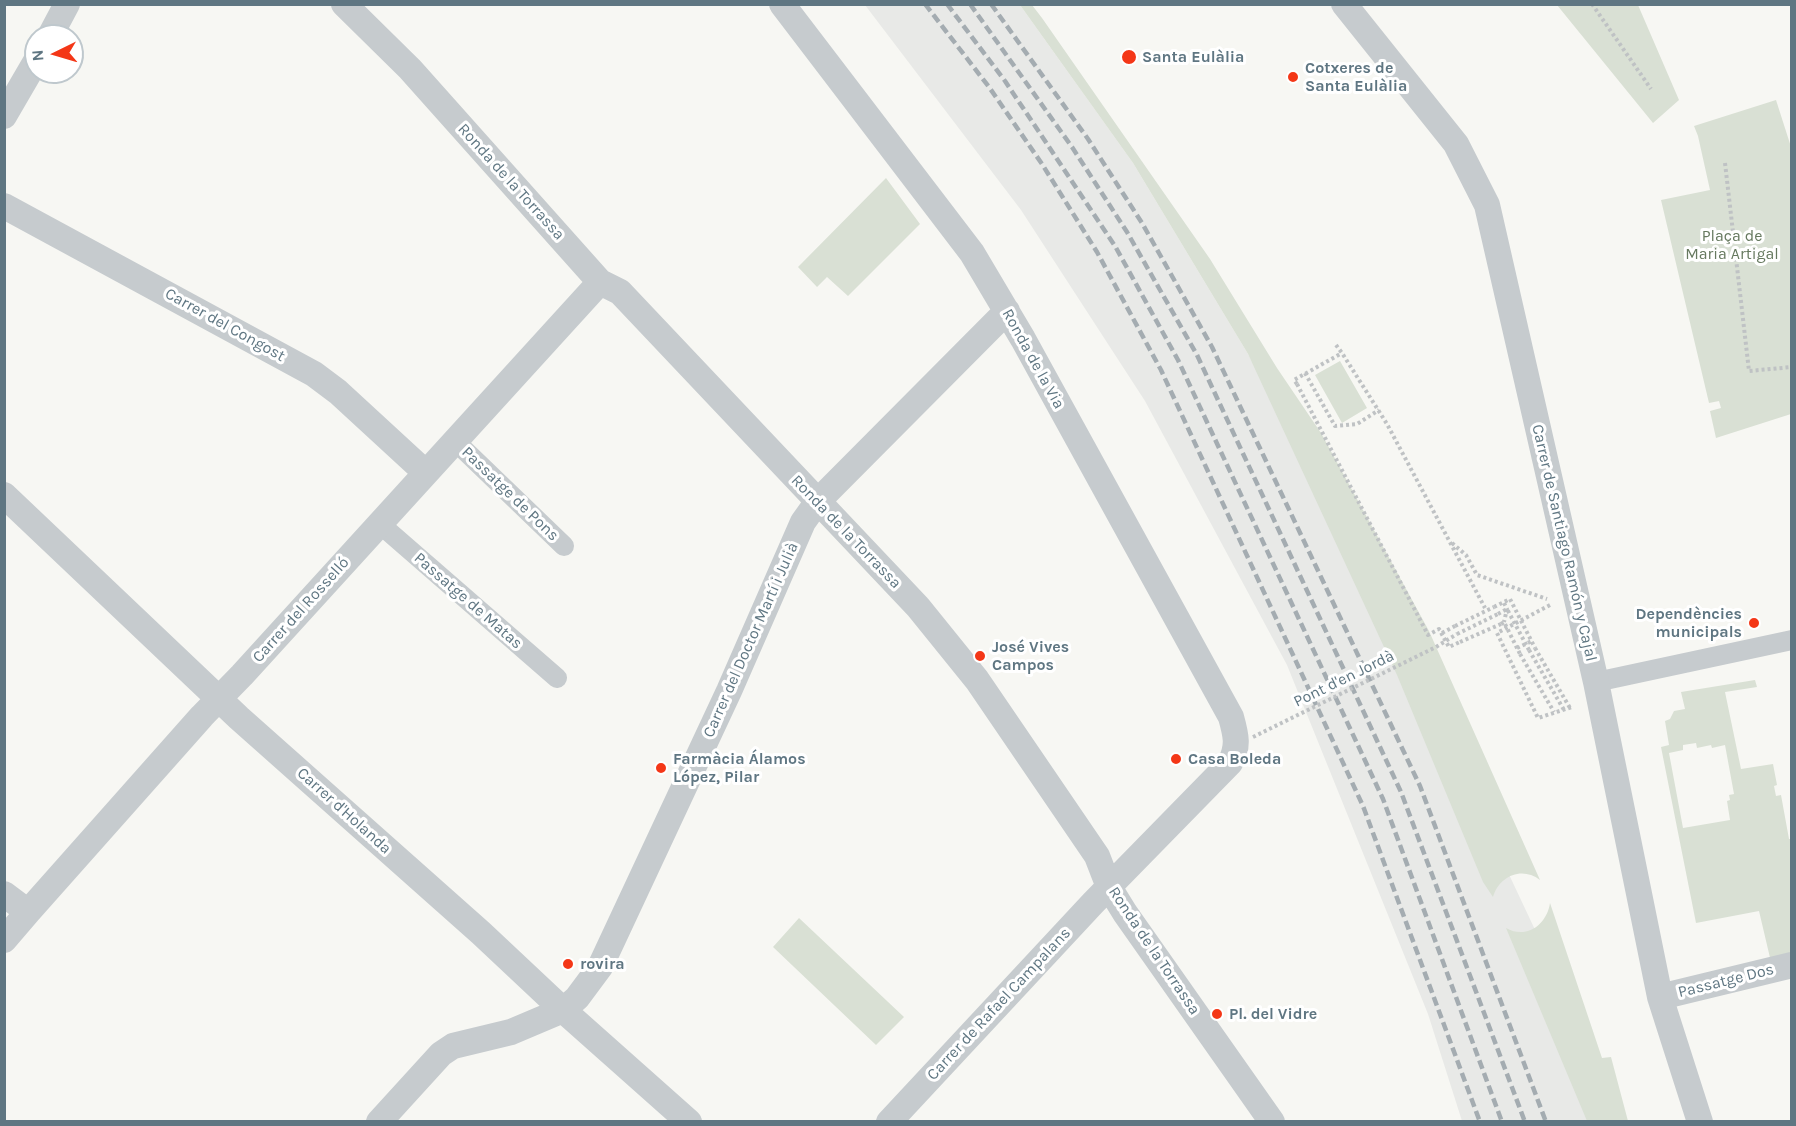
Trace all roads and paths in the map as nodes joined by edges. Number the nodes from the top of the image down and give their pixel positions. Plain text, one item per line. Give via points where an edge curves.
1 (67, 4) edge
2 (344, 4) edge
3 (782, 4) edge
4 (1344, 4) edge
5 (1592, 4) edge
6 (56, 24) edge
7 (24, 82) edge
8 (1651, 89) dead end
9 (4, 116) edge
10 (1725, 163) dead end
11 (4, 206) edge
12 (600, 282) junction
13 (1007, 311) junction
14 (1336, 345) dead end
15 (1342, 353) junction
16 (1791, 367) edge
17 (1305, 374) junction
18 (1379, 410) junction
19 (456, 442) junction
20 (426, 473) junction
21 (4, 495) edge
22 (818, 501) junction
23 (380, 524) junction
24 (1450, 540) junction
25 (564, 546) dead end
26 (1504, 603) junction
27 (1485, 608) dead end
28 (1507, 609) junction
29 (1502, 623) junction
30 (1442, 633) junction
31 (1445, 640) junction
32 (1791, 640) edge
33 (1532, 641) junction
34 (1526, 644) junction
35 (1517, 648) junction
36 (557, 678) dead end
37 (1596, 682) junction
38 (219, 699) junction
39 (1578, 706) dead end
40 (1570, 708) junction
41 (1564, 710) junction
42 (1554, 712) junction
43 (1245, 740) junction
44 (1110, 887) junction
45 (4, 894) edge
46 (28, 912) junction
47 (4, 940) edge
48 (1791, 965) edge
49 (1660, 998) junction
50 (563, 1010) junction
51 (379, 1122) edge
52 (689, 1122) edge
53 (889, 1122) edge
54 (1272, 1122) edge
55 (1700, 1122) edge

1 - 6 street
2 - 12 street, Ronda de la Torrassa via 410,69
3 - 13 street, Ronda de la Via via 972,253
4 - 37 street, Carrer de Santiago Ramón y Cajal via 1456,144 1487,205
5 - 8 path
7 - 9 street
10 - 16 path via 1749,371
11 - 20 street, Carrer del Congost via 314,374
12 - 19 street, Carrer del Rosselló
12 - 22 street, Ronda de la Torrassa via 620,292
13 - 22 street, Carrer del Doctor Martí i Julià
13 - 43 street, Ronda de la Via
14 - 15 path
15 - 17 path
15 - 18 path
17 - 18 path via 1335,426 1357,424
17 - 30 path, bridge via 1294,380 1428,635 1439,629
18 - 24 path
19 - 20 street, Carrer del Rosselló
19 - 25 street, Passatge de Pons
20 - 23 street, Carrer del Rosselló
21 - 38 street, Carrer d'Holanda
22 - 44 street, Ronda de la Torrassa via 918,607 977,680 1097,856
22 - 50 street, Carrer del Doctor Martí i Julià via 803,522 600,967
23 - 36 street, Passatge de Matas
23 - 38 street, Carrer del Rosselló
24 - 27 path
24 - 42 path via 1466,555 1477,575 1556,602 1497,633 1538,718
26 - 28 path, bridge
26 - 30 path, bridge
26 - 33 path, bridge via 1510,599
28 - 29 path, bridge
28 - 31 path, Pont d'en Jordà, bridge
28 - 34 path, bridge
29 - 31 path, bridge via 1449,647
29 - 35 path, bridge
30 - 31 path, bridge
31 - 43 path, Pont d'en Jordà, bridge
32 - 37 street
33 - 34 path, bridge
33 - 40 path, bridge
34 - 35 path, bridge
34 - 41 path, bridge
35 - 42 path, bridge
37 - 49 street, Carrer de Santiago Ramón y Cajal
38 - 46 street, Carrer del Rosselló
38 - 50 street, Carrer d'Holanda
39 - 40 path
40 - 41 path
41 - 42 path
43 - 44 street, Carrer de Rafael Campalans via 1230,763
44 - 53 street, Carrer de Rafael Campalans
44 - 54 street, Ronda de la Torrassa
45 - 46 street
46 - 47 street, Carrer del Rosselló
48 - 49 street, Passatge Dos
49 - 55 street, Carrer de Santiago Ramón y Cajal
50 - 51 street, Carrer del Doctor Martí i Julià via 511,1032 453,1046 441,1054
50 - 52 street, Carrer d'Holanda

